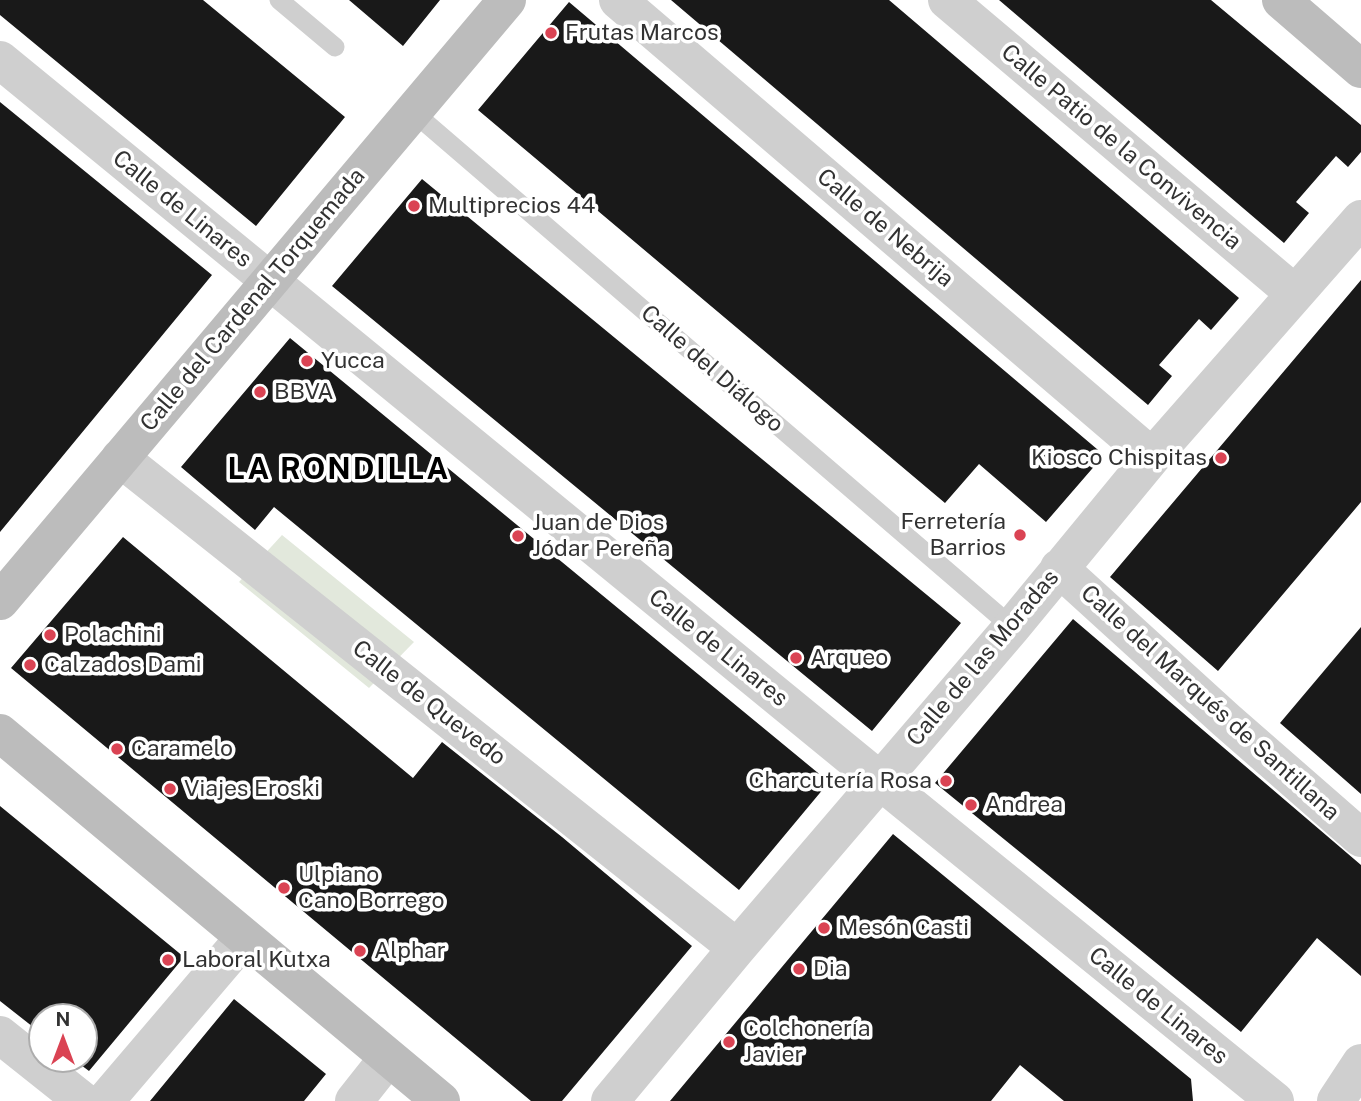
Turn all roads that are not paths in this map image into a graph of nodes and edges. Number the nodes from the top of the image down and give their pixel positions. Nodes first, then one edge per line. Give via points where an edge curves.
1 (279, 0) edge
2 (507, 0) edge
3 (618, 0) edge
4 (947, 0) edge
5 (1282, 0) edge
6 (335, 47) dead end
7 (0, 60) edge
8 (1361, 69) edge
9 (412, 111) junction
10 (1361, 219) edge
11 (269, 280) junction
12 (1294, 293) junction
13 (1152, 457) junction
14 (120, 458) junction
15 (1059, 568) junction
16 (0, 601) edge
17 (1012, 627) junction
18 (0, 733) edge
19 (880, 780) junction
20 (1361, 838) edge
21 (244, 938) junction
22 (737, 948) junction
23 (0, 1035) edge
24 (388, 1058) junction
25 (1361, 1063) edge
26 (83, 1101) edge
27 (105, 1101) edge
28 (354, 1101) edge
29 (441, 1101) edge
30 (610, 1101) edge
31 (1275, 1101) edge
32 (1336, 1101) edge

1 - 6 lane
2 - 9 street, Calle del Cardenal Torquemada
3 - 13 street, Calle de Nebrija
4 - 12 street, Calle Patio de la Convivencia
5 - 8 street
7 - 11 street, Calle de Linares
9 - 11 street, Calle del Cardenal Torquemada
9 - 17 lane, Calle del Diálogo
10 - 12 street, Calle de las Moradas
11 - 14 street, Calle del Cardenal Torquemada
11 - 19 street, Calle de Linares
12 - 13 street, Calle de las Moradas
13 - 15 street, Calle de las Moradas
14 - 16 street, Calle del Cardenal Torquemada
14 - 22 street, Calle de Quevedo
15 - 17 street, Calle de las Moradas
15 - 20 street, Calle del Marqués de Santillana
17 - 19 street, Calle de las Moradas
18 - 21 street
19 - 22 street, Calle de las Moradas
19 - 31 street, Calle de Linares
21 - 24 street
21 - 27 street
22 - 30 street, Calle de las Moradas
23 - 26 street
24 - 28 street
24 - 29 street
25 - 32 street

